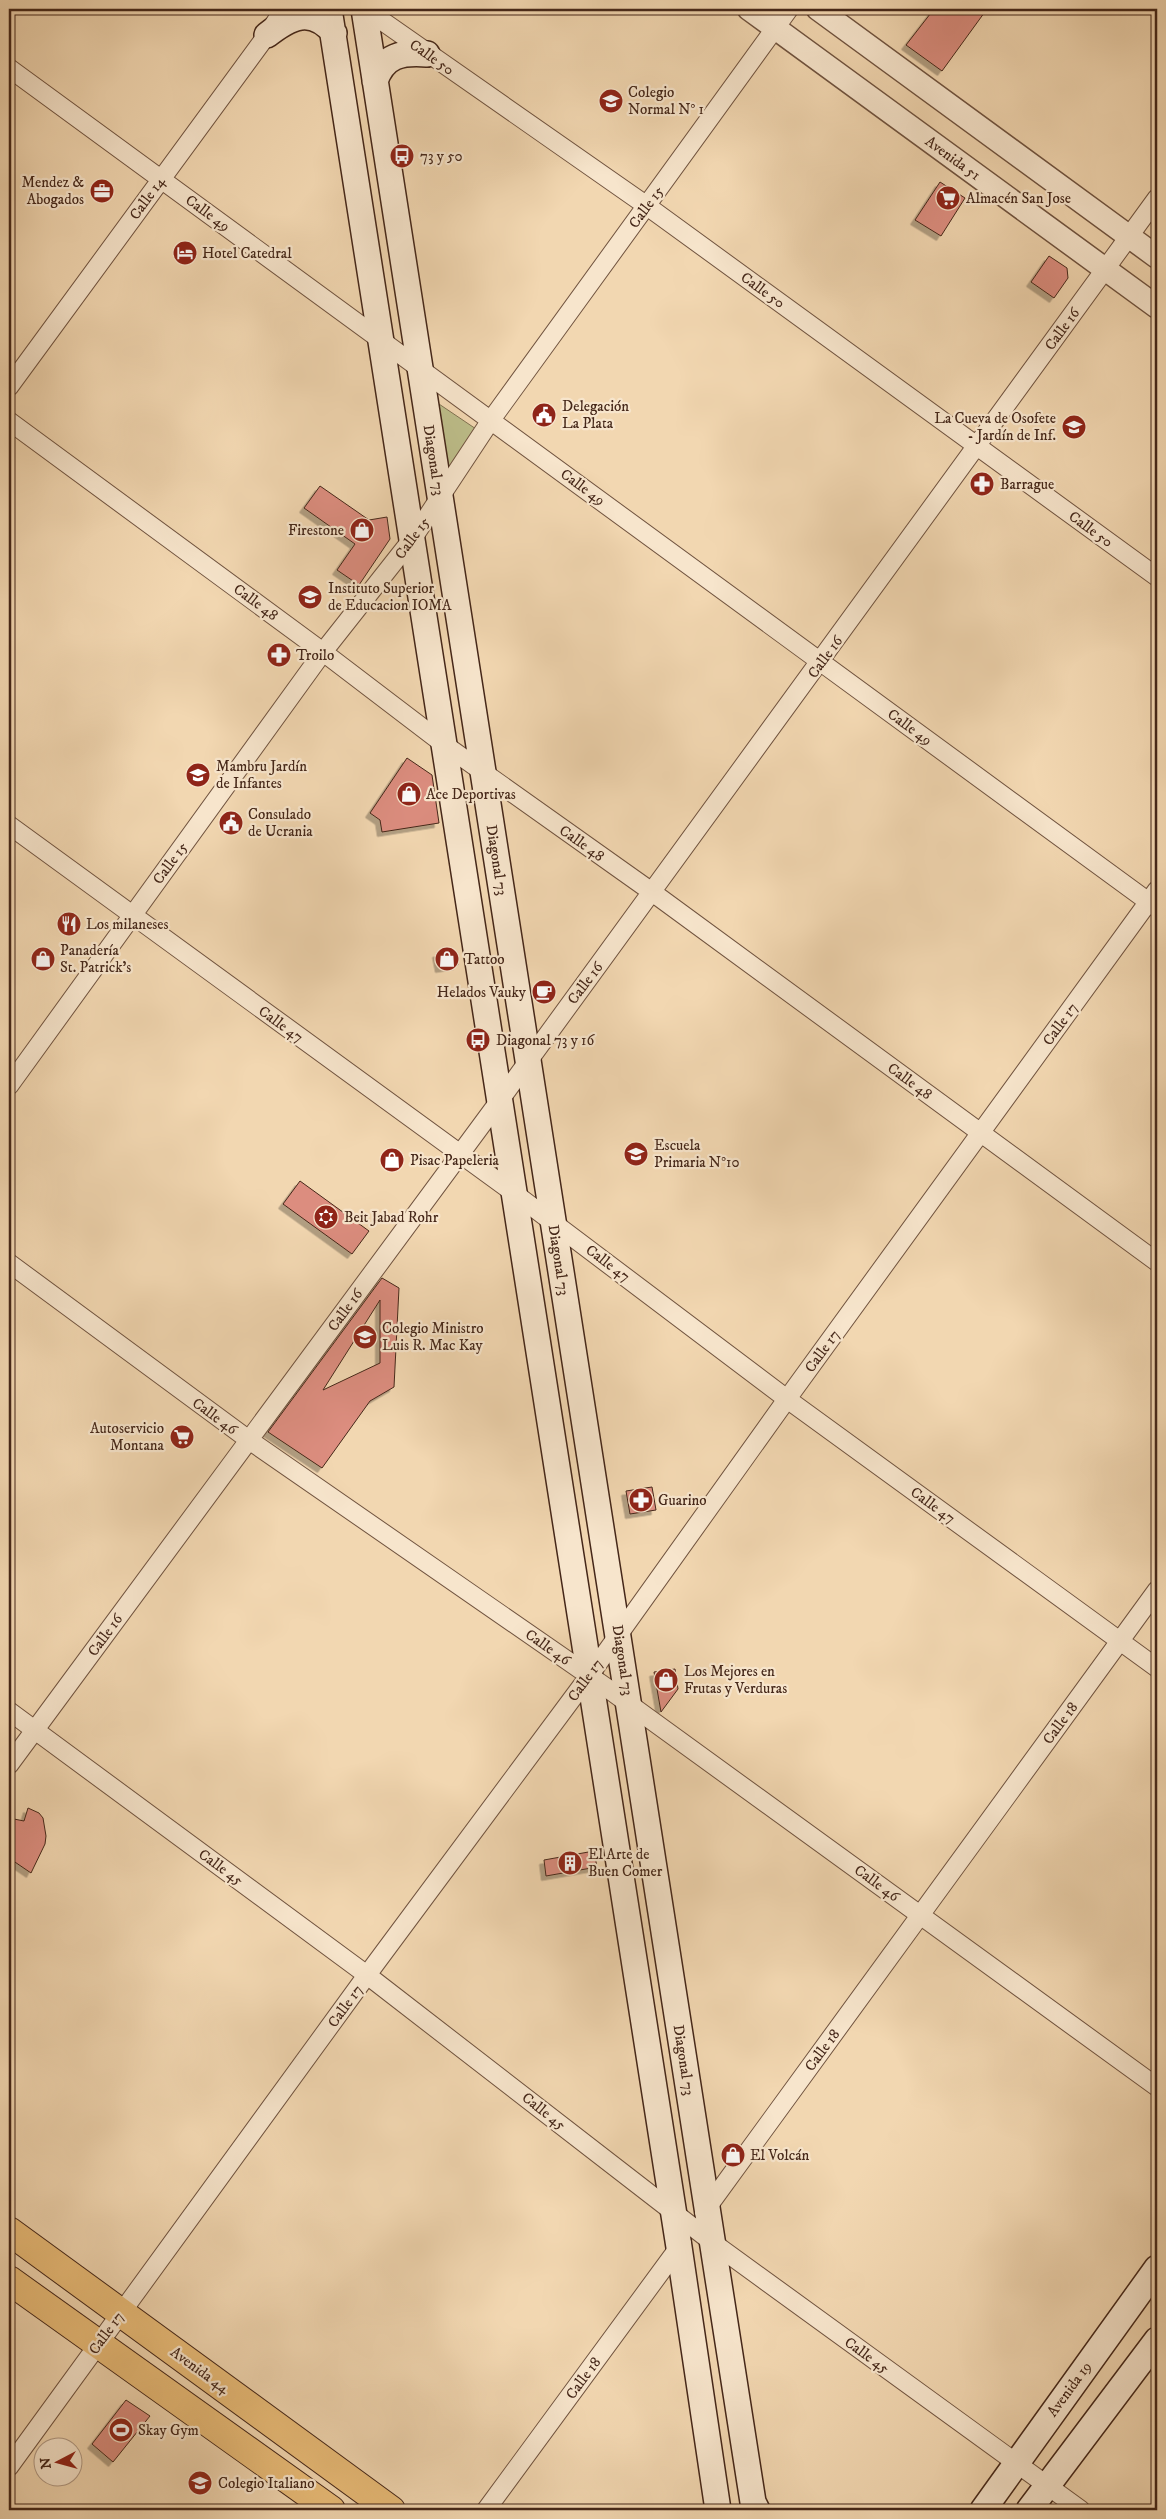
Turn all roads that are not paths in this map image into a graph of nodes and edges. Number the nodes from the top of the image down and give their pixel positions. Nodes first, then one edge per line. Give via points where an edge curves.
1 (284, 9) edge
2 (329, 9) edge
3 (365, 9) edge
4 (749, 9) edge
5 (789, 9) edge
6 (818, 9) edge
7 (776, 28) junction
8 (334, 33) junction
9 (267, 35) junction
10 (426, 54) junction
11 (9, 68) edge
12 (376, 82) junction
13 (162, 178) junction
14 (1157, 198) edge
15 (646, 206) junction
16 (1130, 236) junction
17 (1157, 257) edge
18 (1106, 269) junction
19 (1157, 307) edge
20 (382, 340) junction
21 (421, 371) junction
22 (9, 387) edge
23 (491, 420) junction
24 (9, 421) edge
25 (977, 446) junction
26 (440, 496) junction
27 (413, 538) junction
28 (1157, 577) edge
29 (324, 652) junction
30 (821, 662) junction
31 (445, 745) junction
32 (483, 772) junction
33 (9, 825) edge
34 (652, 892) junction
35 (1154, 900) edge
36 (132, 915) junction
37 (528, 1059) junction
38 (9, 1086) edge
39 (500, 1100) junction
40 (980, 1132) junction
41 (460, 1154) junction
42 (514, 1193) junction
43 (553, 1222) junction
44 (1157, 1262) edge
45 (9, 1263) edge
46 (787, 1399) junction
47 (249, 1440) junction
48 (1157, 1590) edge
49 (619, 1633) junction
50 (1120, 1641) junction
51 (1157, 1668) edge
52 (589, 1676) junction
53 (630, 1705) junction
54 (9, 1711) edge
55 (35, 1730) junction
56 (9, 1765) edge
57 (921, 1914) junction
58 (367, 1975) junction
59 (1157, 2087) edge
60 (673, 2210) junction
61 (704, 2226) junction
62 (9, 2231) edge
63 (679, 2247) junction
64 (1157, 2268) edge
65 (9, 2280) edge
66 (121, 2313) junction
67 (1157, 2340) edge
68 (97, 2345) junction
69 (1015, 2463) junction
70 (9, 2467) edge
71 (1048, 2486) junction
72 (331, 2510) edge
73 (391, 2510) edge
74 (486, 2510) edge
75 (718, 2510) edge
76 (757, 2510) edge
77 (983, 2510) edge
78 (1030, 2510) edge
79 (1081, 2510) edge

1 - 9 street, Calle 14
2 - 8 main road
3 - 10 street, Calle 50
3 - 12 main road, Diagonal 73
4 - 7 street, Avenida 51
5 - 7 street, Calle 15
6 - 16 street
7 - 15 street, Calle 15
7 - 18 street, Avenida 51
8 - 9 main road via 322,22 300,17 286,20
8 - 20 main road
9 - 13 street, Calle 14
10 - 12 main road via 393,56 379,71
10 - 15 street, Calle 50
11 - 13 street, Calle 49
12 - 21 main road, Diagonal 73
13 - 20 street, Calle 49
13 - 22 street, Calle 14
14 - 16 street, Calle 16
15 - 23 street, Calle 15
15 - 25 street, Calle 50
16 - 17 street
16 - 18 street, Calle 16
18 - 19 street, Avenida 51
18 - 25 street, Calle 16
20 - 21 street, Calle 49
20 - 27 main road
21 - 23 street, Calle 49
21 - 26 main road, Diagonal 73
23 - 26 street, Calle 15
23 - 30 street, Calle 49
24 - 29 street, Calle 48
25 - 28 street, Calle 50
25 - 30 street, Calle 16
26 - 27 street, Calle 15
26 - 32 main road, Diagonal 73
27 - 29 street, Calle 15
27 - 31 main road
29 - 31 street, Calle 48
29 - 36 street, Calle 15
30 - 34 street, Calle 16
30 - 35 street, Calle 49
31 - 32 street, Calle 48
31 - 39 main road
32 - 34 street, Calle 48
32 - 37 main road, Diagonal 73
33 - 36 street, Calle 47
34 - 37 street, Calle 16
34 - 40 street, Calle 48
35 - 40 street, Calle 17
36 - 38 street, Calle 15
36 - 41 street, Calle 47
37 - 39 street, Calle 16
37 - 43 main road, Diagonal 73
39 - 41 street, Calle 16
39 - 42 main road
40 - 44 street, Calle 48
40 - 46 street, Calle 17
41 - 42 street, Calle 47
41 - 47 street, Calle 16
42 - 43 street, Calle 47
42 - 52 main road
43 - 46 street, Calle 47
43 - 49 main road, Diagonal 73
45 - 47 street, Calle 46
46 - 49 street, Calle 17
46 - 50 street, Calle 47
47 - 52 street, Calle 46
47 - 55 street, Calle 16
48 - 50 street, Calle 18
49 - 52 street, Calle 17
49 - 53 main road, Diagonal 73
50 - 51 street, Calle 47
50 - 57 street, Calle 18
52 - 53 street, Calle 46
52 - 58 street, Calle 17
52 - 60 main road
53 - 57 street, Calle 46
53 - 61 main road, Diagonal 73
54 - 55 street, Calle 45
55 - 56 street, Calle 16
55 - 58 street, Calle 45
57 - 59 street, Calle 46
57 - 61 street, Calle 18
58 - 60 street, Calle 45
58 - 66 street, Calle 17
60 - 61 street, Calle 45
60 - 63 main road
61 - 63 street, Calle 18
61 - 69 street, Calle 45
61 - 76 main road, Diagonal 73
62 - 66 main road, Avenida 44
63 - 74 street, Calle 18
63 - 75 main road
64 - 69 main road, Avenida 19
65 - 68 main road
66 - 68 street, Calle 17
66 - 73 main road, Avenida 44
67 - 71 main road
68 - 70 street, Calle 17
68 - 72 main road
69 - 71 street, Calle 45
69 - 77 main road, Avenida 19
71 - 78 main road
71 - 79 street, Calle 45

